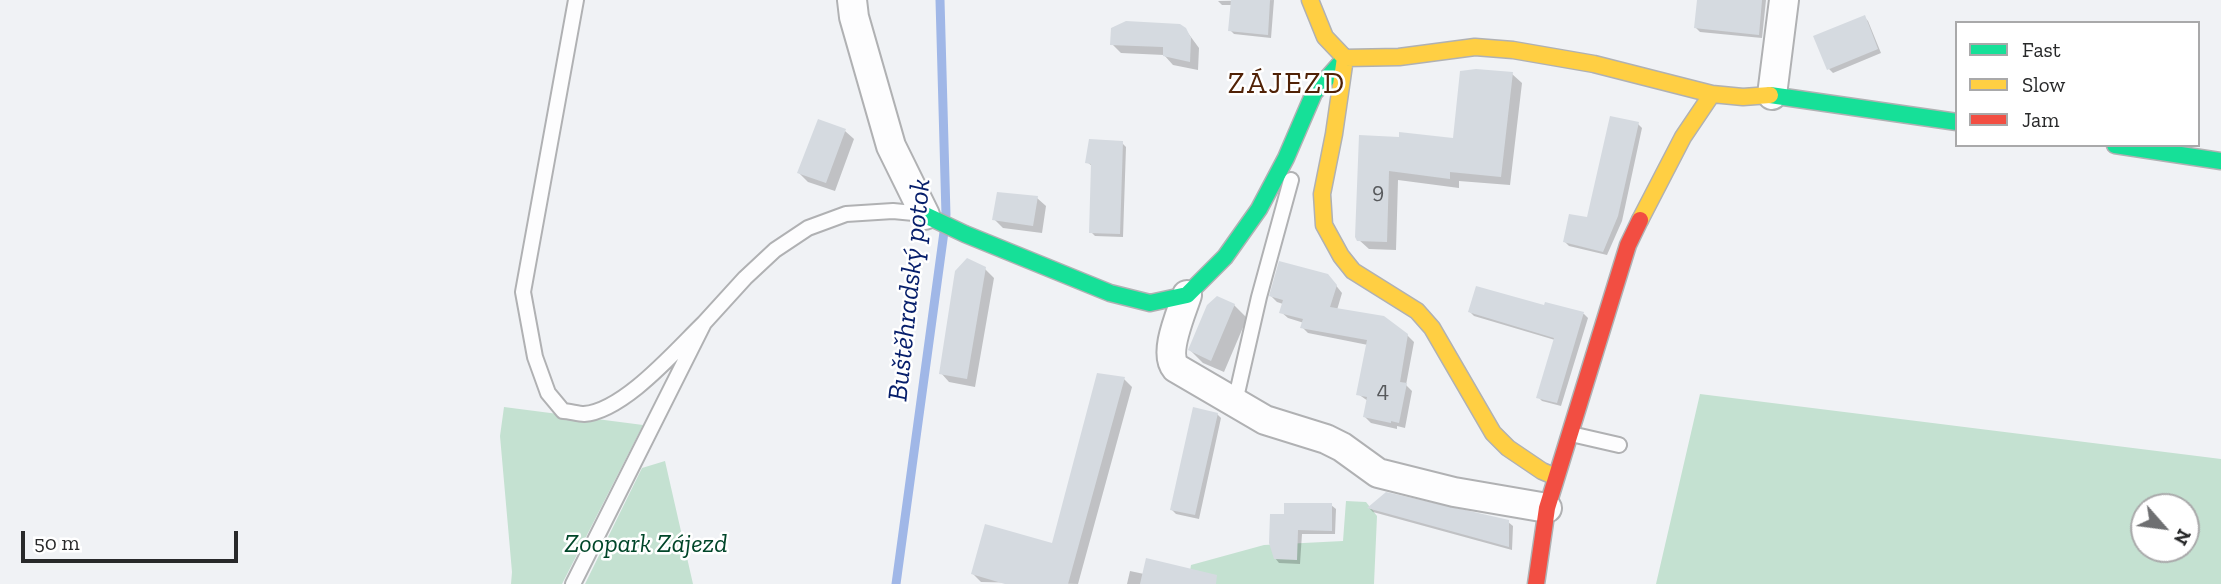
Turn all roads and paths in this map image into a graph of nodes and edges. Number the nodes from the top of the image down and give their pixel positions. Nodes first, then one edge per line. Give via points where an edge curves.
1 (576, 0) edge
2 (852, 0) edge
3 (1310, 0) edge
4 (1784, 0) edge
5 (1345, 58) junction
6 (1712, 94) junction
7 (1772, 96) junction
8 (1955, 122) edge
9 (2128, 147) edge
10 (1286, 158) junction
11 (2221, 161) edge
12 (929, 217) junction
13 (1187, 295) junction
14 (704, 323) junction
15 (1235, 402) junction
16 (1570, 433) junction
17 (1619, 445) dead end
18 (1556, 477) junction
19 (1547, 508) junction
20 (573, 584) edge
21 (1536, 584) edge

1 - 14 lane via 523,292 535,357 548,393 563,411 584,414 612,406
2 - 12 street via 891,146
3 - 5 street via 1325,37
4 - 7 street
5 - 6 street via 1399,57 1475,47 1513,50 1594,64
5 - 10 street via 1314,93
5 - 18 street via 1322,194 1324,225 1353,271 1417,311 1432,328 1493,433 1508,448
6 - 7 street
6 - 16 street via 1683,136 1628,245
7 - 8 street
9 - 11 street
10 - 13 street via 1259,209 1225,257
10 - 15 lane via 1291,176
12 - 13 street via 1110,293 1150,303
12 - 14 lane via 893,211 846,214 808,228 775,250
13 - 15 street via 1171,362
14 - 20 lane
15 - 19 street via 1265,420 1334,443 1378,473
16 - 17 lane
16 - 18 street
18 - 19 street
19 - 21 street

